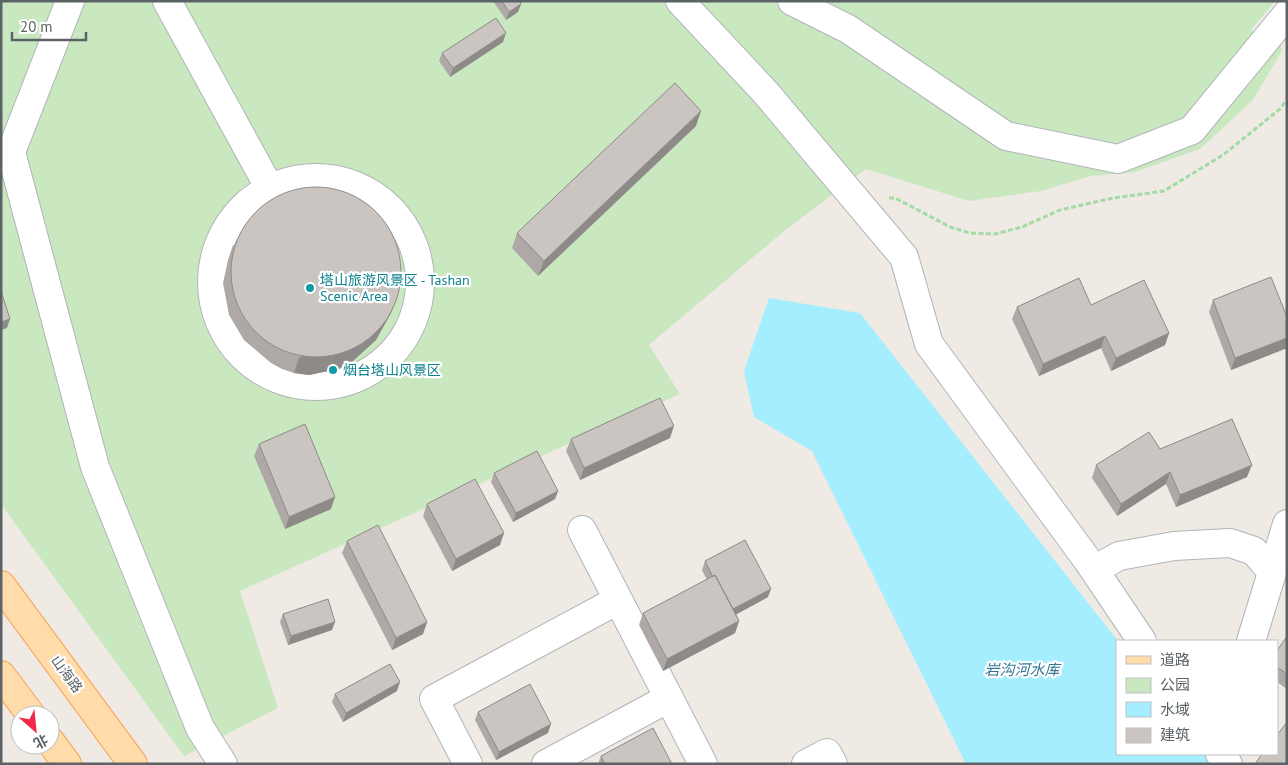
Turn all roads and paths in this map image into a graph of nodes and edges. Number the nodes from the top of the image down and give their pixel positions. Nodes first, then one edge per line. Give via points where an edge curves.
1 (70, 1) edge
2 (167, 1) edge
3 (680, 1) edge
4 (792, 1) edge
5 (1287, 14) edge
6 (1287, 99) edge
7 (270, 190) junction
8 (895, 198) dead end
9 (1287, 524) edge
10 (582, 530) dead end
11 (1094, 570) junction
12 (1272, 572) junction
13 (1, 585) edge
14 (618, 600) junction
15 (1141, 640) edge
16 (1251, 640) edge
17 (1, 675) edge
18 (669, 698) junction
19 (24, 705) edge
20 (133, 764) edge
21 (222, 764) edge
22 (468, 764) edge
23 (546, 764) edge
24 (703, 764) edge
25 (806, 764) edge
26 (833, 764) edge

1 - 21 street via 11,152 95,467 200,728
2 - 7 street
3 - 11 street via 766,93 904,257 928,344
4 - 5 street via 848,29 1006,136 1118,159 1192,130
6 - 8 path via 1280,109 1223,156 1164,191 1060,210 1022,227 995,234 970,233 950,227
7 - 7 street via 314,178 349,183 376,195 395,214 418,252 422,294 415,314 396,346 369,371 351,381 314,388 282,381 236,346 218,316 210,276 216,249 237,214
9 - 12 street
10 - 14 street
11 - 12 street via 1119,556 1174,546 1230,543 1254,551
11 - 15 street
12 - 16 street
13 - 20 main road, 山海路
14 - 18 street
14 - 22 street via 434,700
17 - 19 main road
18 - 23 street
18 - 24 street
25 - 26 street via 827,753

